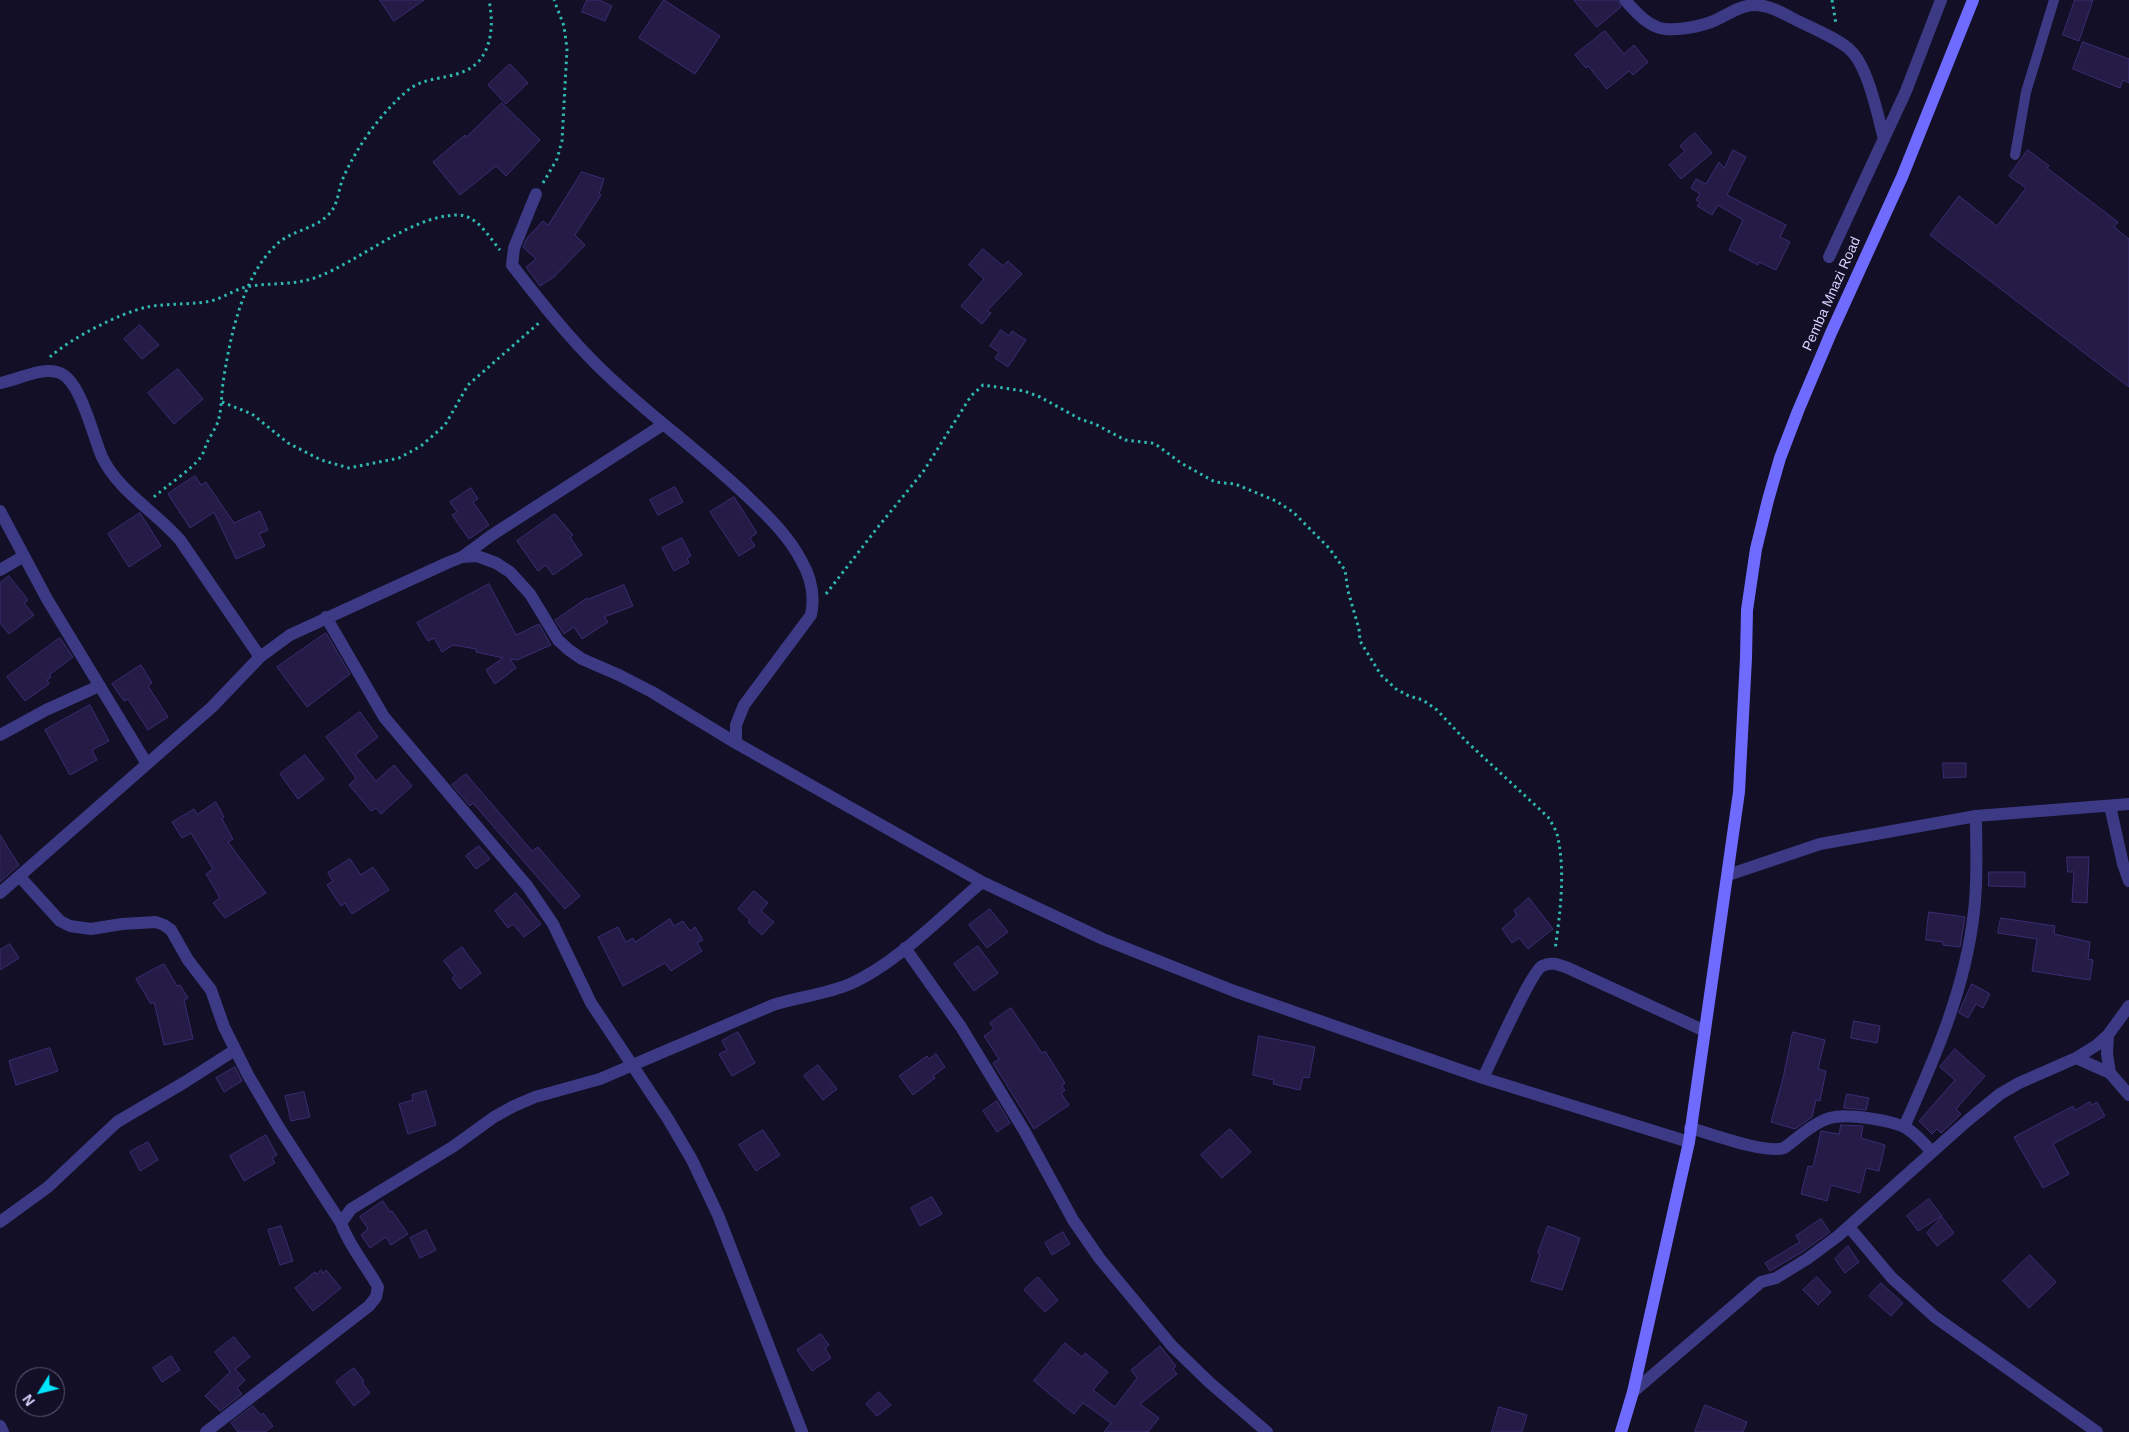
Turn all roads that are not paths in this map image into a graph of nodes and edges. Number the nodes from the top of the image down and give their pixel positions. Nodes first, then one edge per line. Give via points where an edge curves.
1 (1625, 0) edge
2 (1941, 0) edge
3 (1973, 0) edge
4 (2054, 0) edge
5 (1884, 140) junction
6 (2015, 154) dead end
7 (536, 194) road end
8 (1829, 257) dead end
9 (0, 383) edge
10 (664, 424) junction
11 (0, 511) edge
12 (24, 556) junction
13 (462, 557) junction
14 (0, 570) edge
15 (326, 617) junction
16 (260, 657) junction
17 (99, 686) junction
18 (0, 735) edge
19 (736, 743) junction
20 (147, 764) junction
21 (2129, 804) edge
22 (2110, 806) junction
23 (1976, 816) junction
24 (1728, 875) junction
25 (20, 877) junction
26 (2129, 881) edge
27 (982, 882) junction
28 (0, 893) edge
29 (905, 948) junction
30 (2129, 1006) edge
31 (1705, 1030) junction
32 (2108, 1035) junction
33 (235, 1050) junction
34 (2076, 1058) junction
35 (632, 1066) junction
36 (2110, 1073) junction
37 (1483, 1078) junction
38 (2129, 1095) edge
39 (1904, 1127) junction
40 (1690, 1128) junction
41 (1689, 1142) junction
42 (1932, 1152) junction
43 (0, 1222) edge
44 (341, 1222) junction
45 (1849, 1227) junction
46 (1633, 1392) junction
47 (0, 1426) edge
48 (3, 1432) edge
49 (206, 1432) edge
50 (802, 1432) edge
51 (1267, 1432) edge
52 (1621, 1432) edge
53 (2097, 1432) edge

1 - 5 street via 1658,28 1707,24 1738,9 1756,5 1819,32 1850,49 1857,57
2 - 5 street
3 - 24 main road, Pemba Mnazi Road via 1902,177 1830,333 1780,458 1756,550 1747,610 1739,792
4 - 6 lane via 2026,92
5 - 8 street
7 - 10 street via 514,248 512,265 601,370
9 - 16 street via 48,372 64,375 84,407 103,458 115,478 180,540
10 - 13 street
10 - 19 street via 725,474 764,512 802,561 811,585 814,600 811,615 744,705 736,725
11 - 12 street
12 - 14 street
12 - 17 street
13 - 15 street
13 - 19 street via 477,556 496,562 510,572 530,594 558,640 582,659 652,692
15 - 16 street via 290,635
15 - 35 street via 384,717 528,887 553,924 591,1003
16 - 20 street via 212,707
17 - 18 street
17 - 20 street
19 - 27 street
20 - 25 street
21 - 22 street
22 - 23 street
22 - 26 street via 2122,864
23 - 24 street via 1820,844
23 - 39 street via 1974,910 1966,955 1945,1029
24 - 31 main road, Pemba Mnazi Road
25 - 28 street
25 - 33 street via 60,921 70,926 91,929 156,922 171,930 211,990
27 - 29 street
27 - 37 street via 1102,939 1234,991
29 - 35 street via 877,970 851,983 832,991 773,1005
29 - 51 street via 961,1026 1100,1259 1172,1346
30 - 32 street
31 - 37 street via 1554,963 1540,967
31 - 40 main road, Pemba Mnazi Road
32 - 34 street
32 - 36 street
33 - 43 street via 117,1122 48,1188
33 - 44 street via 278,1126
34 - 36 street
34 - 42 street via 2000,1094
35 - 44 street via 577,1086 535,1096 514,1106 351,1210
35 - 50 street via 692,1160 718,1216
36 - 38 street
37 - 41 street
39 - 40 street via 1876,1120 1831,1118 1778,1150
39 - 42 street
40 - 41 main road, Pemba Mnazi Road
41 - 46 main road, Pemba Mnazi Road
42 - 45 street
44 - 49 street via 345,1236 378,1287 376,1298
45 - 46 street via 1808,1259 1776,1278 1761,1282
45 - 53 street via 1892,1278 1935,1317
46 - 52 main road, Pemba Mnazi Road
47 - 48 street

